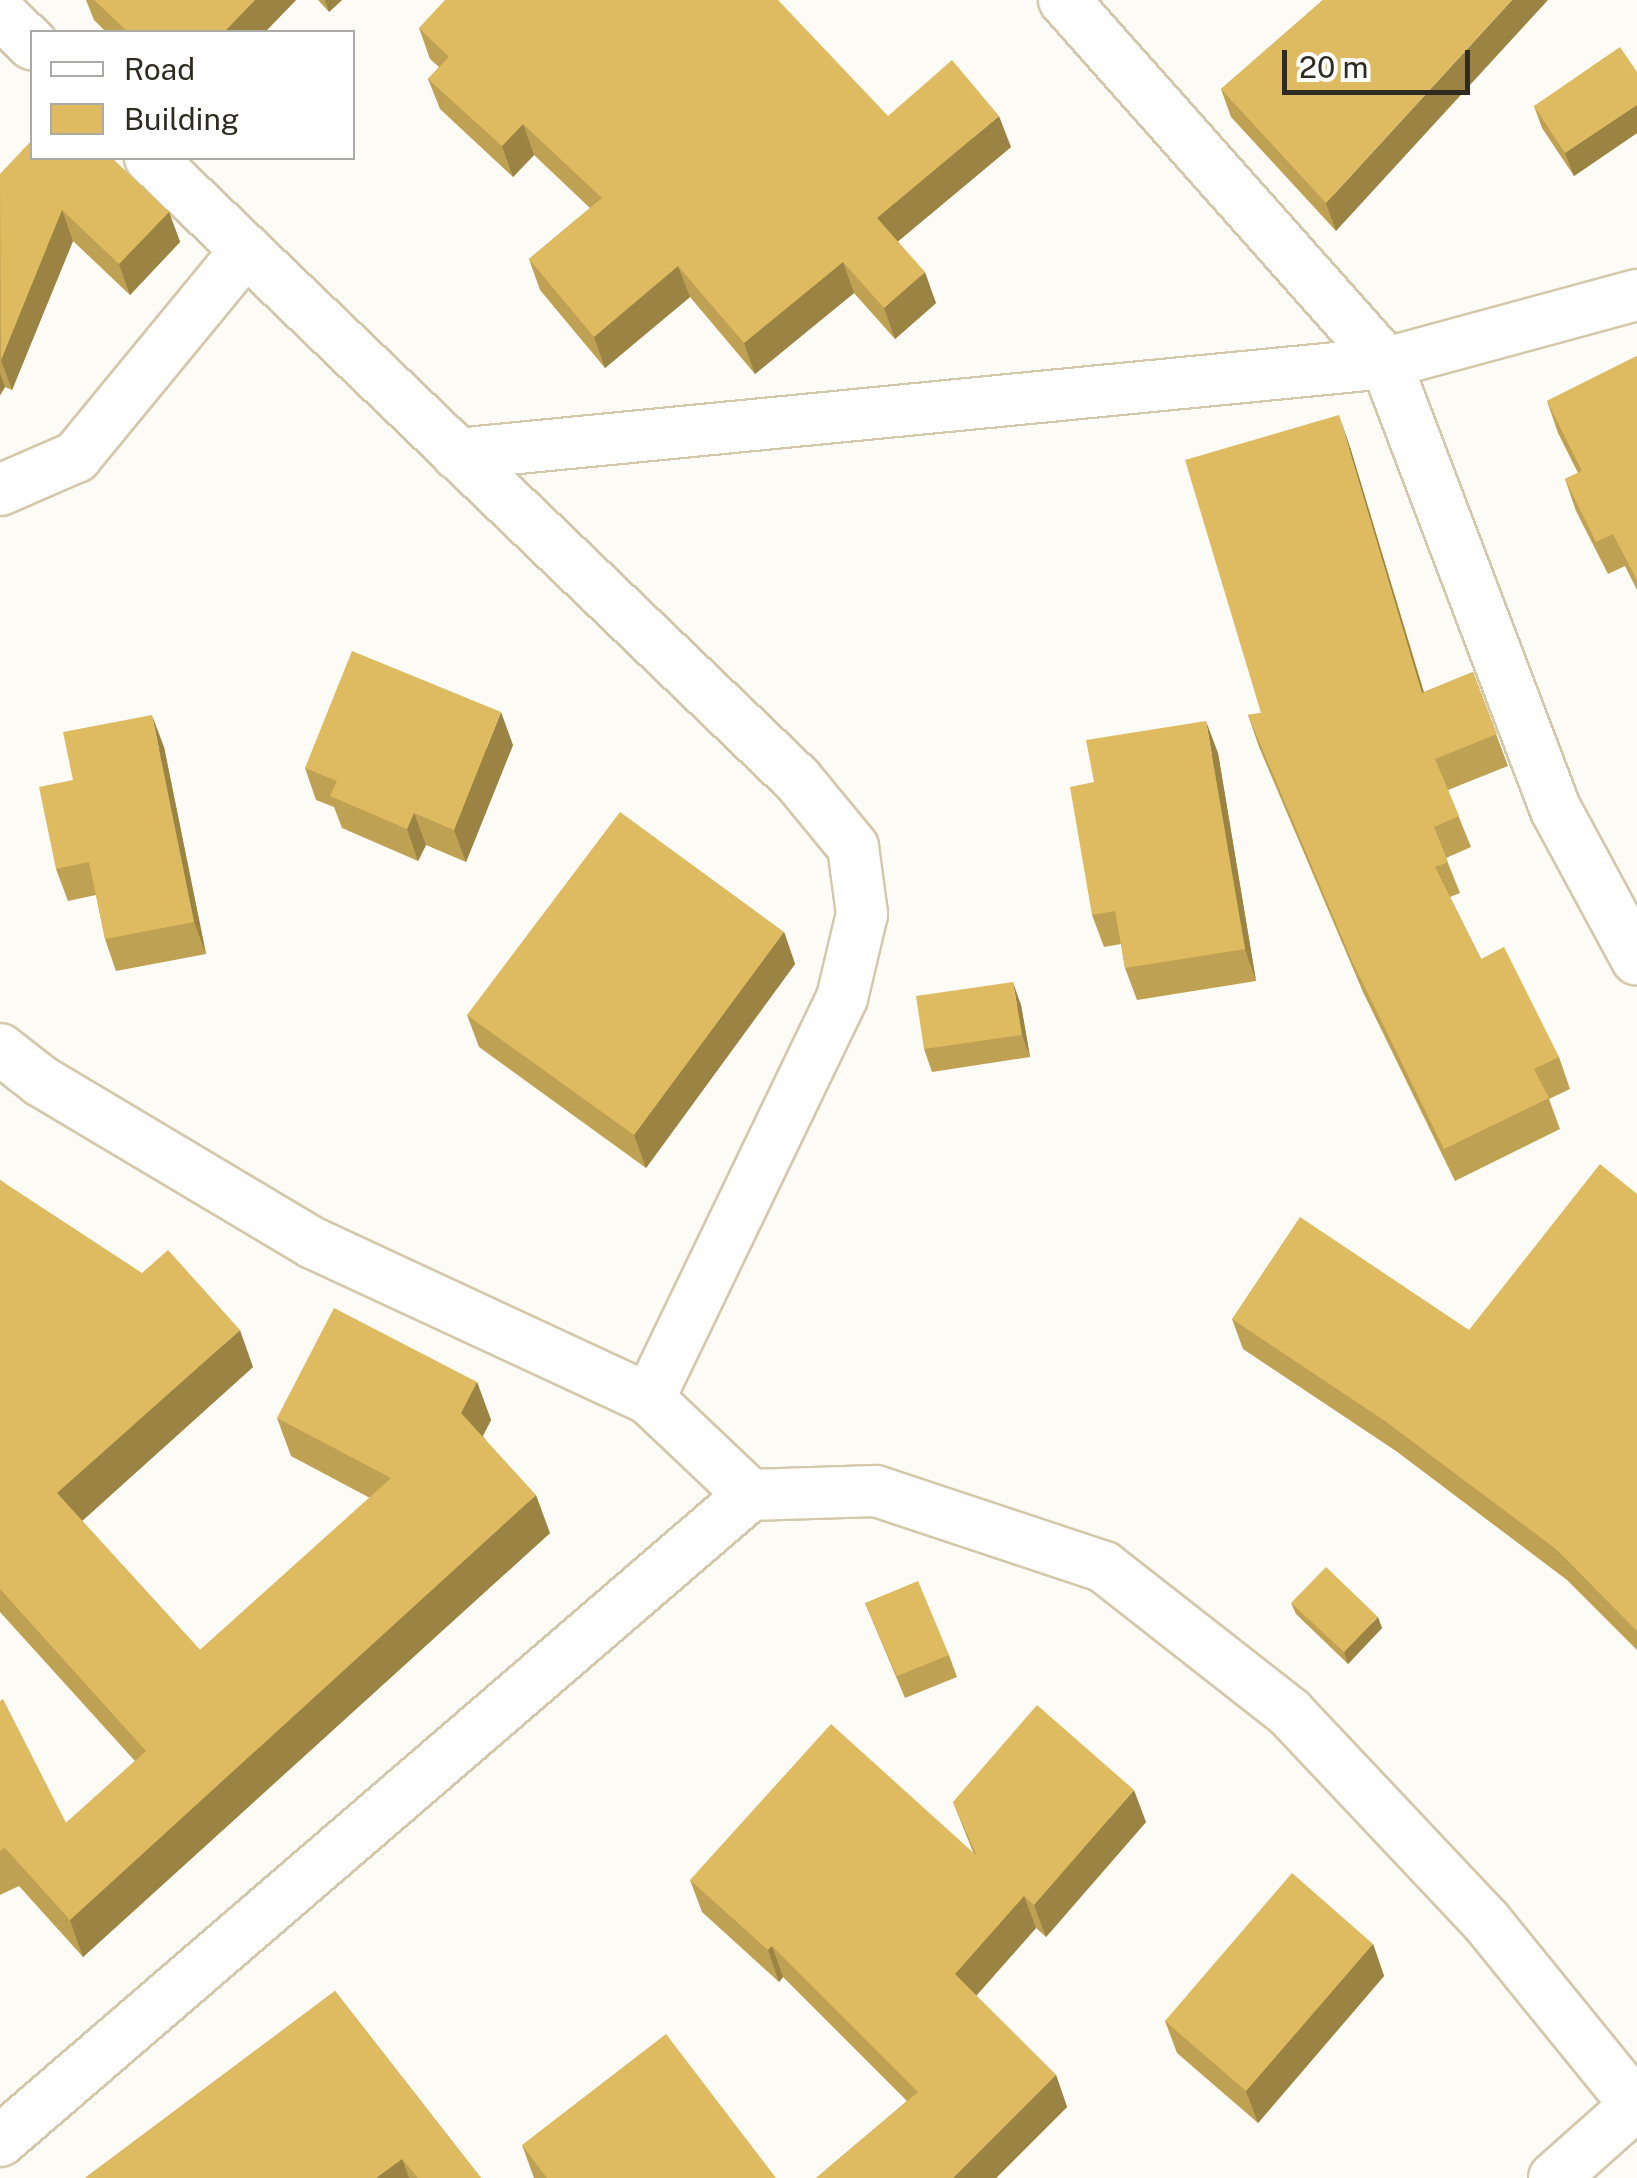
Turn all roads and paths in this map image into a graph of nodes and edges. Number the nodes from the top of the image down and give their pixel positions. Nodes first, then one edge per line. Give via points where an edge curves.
1 (1064, 0) edge
2 (0, 13) edge
3 (30, 42) edge
4 (152, 160) edge
5 (246, 250) junction
6 (1637, 295) edge
7 (1386, 363) junction
8 (457, 454) junction
9 (0, 490) edge
10 (1637, 960) edge
11 (0, 1049) edge
12 (649, 1400) junction
13 (750, 1495) junction
14 (1637, 2105) edge
15 (0, 2141) edge
16 (1554, 2178) edge

1 - 7 street
2 - 3 street
4 - 5 street
5 - 8 street
5 - 9 street via 76,457
6 - 7 street
7 - 8 street
7 - 10 street via 1556,810
8 - 12 street via 798,780 853,846 862,914 842,998
11 - 12 street via 41,1081 313,1244
12 - 13 street
13 - 14 street via 876,1491 1104,1567 1290,1713 1486,1922
13 - 15 street
14 - 16 street

